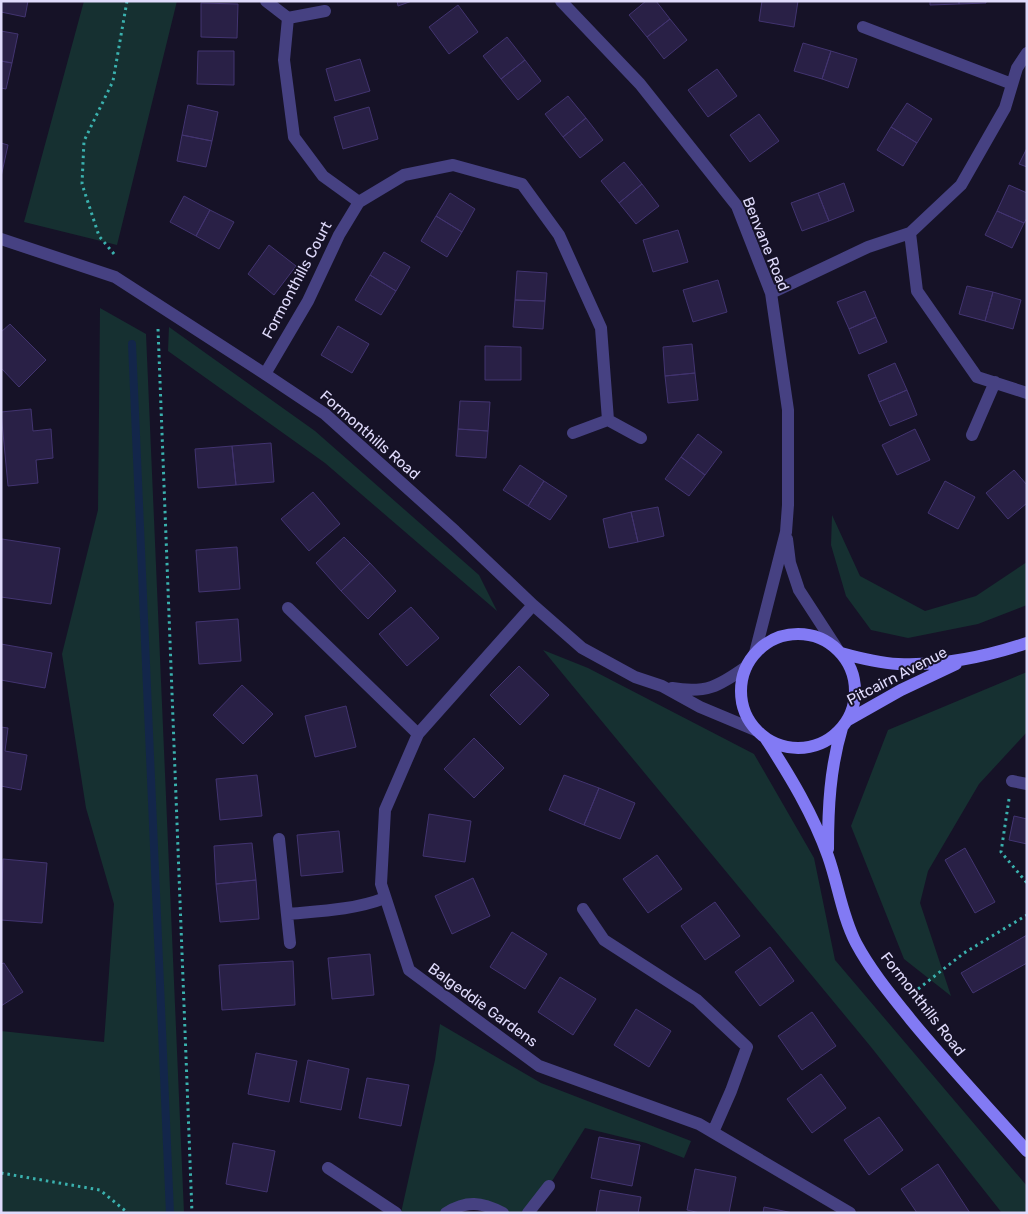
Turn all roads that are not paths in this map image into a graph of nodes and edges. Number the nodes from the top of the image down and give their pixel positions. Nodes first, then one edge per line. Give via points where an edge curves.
1 (266, 1) edge
2 (561, 1) edge
3 (325, 11) dead end
4 (288, 18) junction
5 (863, 26) dead end
6 (1027, 53) edge
7 (1012, 84) junction
8 (359, 202) junction
9 (910, 233) junction
10 (1, 239) edge
11 (771, 293) junction
12 (265, 374) junction
13 (995, 382) junction
14 (1027, 393) edge
15 (608, 420) junction
16 (573, 433) dead end
17 (972, 435) dead end
18 (641, 438) dead end
19 (786, 532) junction
20 (533, 605) junction
21 (288, 608) dead end
22 (1027, 643) edge
23 (838, 650) junction
24 (755, 653) junction
25 (962, 661) junction
26 (746, 667) junction
27 (662, 686) junction
28 (845, 723) junction
29 (755, 730) junction
30 (418, 734) junction
31 (766, 739) junction
32 (1012, 781) road end
33 (1027, 784) edge
34 (279, 839) dead end
35 (828, 857) junction
36 (385, 898) junction
37 (583, 909) dead end
38 (287, 914) junction
39 (290, 943) dead end
40 (713, 1132) junction
41 (1027, 1151) edge
42 (328, 1168) dead end
43 (549, 1186) dead end
44 (396, 1213) edge
45 (446, 1213) edge
46 (503, 1213) edge
47 (528, 1213) edge
48 (850, 1213) edge

1 - 4 street
2 - 11 street, Benvane Road via 640,84 737,206
3 - 4 street
4 - 8 street via 284,60 294,137 323,176
5 - 7 street
6 - 7 street
7 - 9 street via 1005,108 961,185
8 - 12 street, Formonthills Court via 339,235 308,302
8 - 15 street, Formonthills Court via 404,175 453,165 522,184 559,235 601,328
9 - 11 street via 868,247
9 - 13 street via 917,291 977,377
10 - 12 street, Formonthills Road via 116,277
11 - 19 street, Benvane Road via 788,410
12 - 20 street, Formonthills Road via 325,414
13 - 14 street
13 - 17 street
15 - 16 street
15 - 18 street
19 - 23 street, Benvane Road via 790,563 799,590
19 - 24 street, Benvane Road
20 - 27 street, Formonthills Road via 582,648 635,677
20 - 30 street, Balgeddie Gardens
21 - 30 street
22 - 25 street, Pitcairn Avenue
23 - 24 street via 819,637 800,634 780,636
23 - 25 street, Pitcairn Avenue via 897,664
23 - 28 street via 848,662 855,680 855,699
24 - 26 street
25 - 28 street, Pitcairn Avenue via 901,690
26 - 27 street, Formonthills Road via 720,685 704,690 688,691
26 - 29 street via 740,697 745,715
27 - 29 street, Formonthills Road via 700,707
28 - 31 street via 824,743 806,748 787,748
28 - 35 street, Formonthills Road via 832,772
29 - 31 street
30 - 36 street, Balgeddie Gardens via 385,810 381,884
31 - 35 street, Formonthills Road via 788,773
32 - 33 street
34 - 38 street
35 - 41 street, Formonthills Road via 855,941 880,981 934,1048
36 - 38 street via 370,904
36 - 40 street, Balgeddie Gardens via 409,970 539,1066 699,1124
37 - 40 street via 604,940 697,1000 746,1047
38 - 39 street
40 - 48 street, Balgeddie Gardens
42 - 44 street
43 - 47 street
45 - 46 street via 465,1203 477,1203

